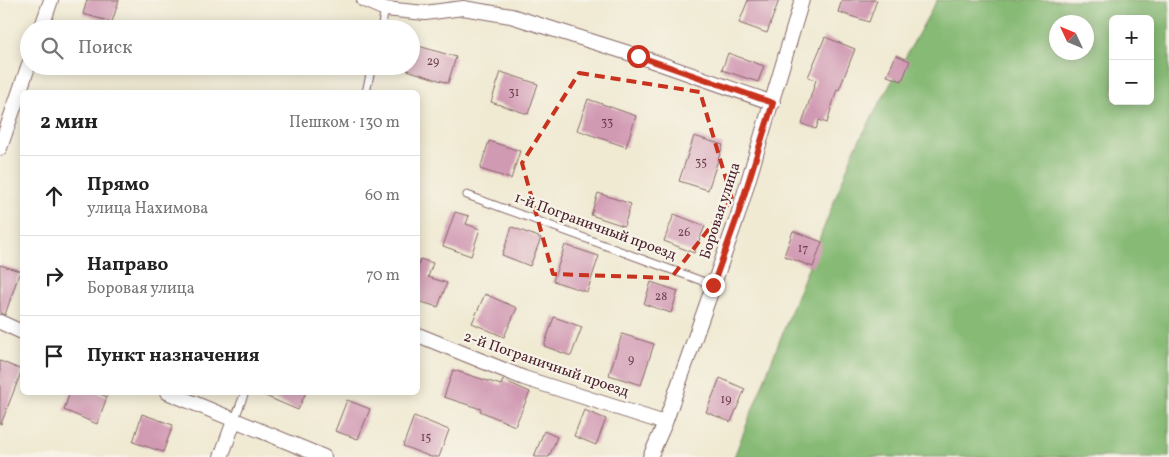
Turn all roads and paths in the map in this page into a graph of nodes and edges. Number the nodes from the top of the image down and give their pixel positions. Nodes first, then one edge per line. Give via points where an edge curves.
1 (50, 0) edge
2 (364, 0) edge
3 (802, 0) edge
4 (385, 9) junction
5 (44, 20) edge
6 (383, 20) edge
7 (25, 75) edge
8 (370, 75) edge
9 (20, 90) edge
10 (20, 90) edge
11 (366, 90) edge
12 (773, 103) junction
13 (0, 148) edge
14 (468, 195) dead end
15 (713, 285) junction
16 (0, 322) edge
17 (20, 331) edge
18 (420, 336) edge
19 (174, 395) edge
20 (244, 395) edge
21 (234, 421) junction
22 (664, 423) junction
23 (221, 457) edge
24 (324, 457) edge
25 (650, 457) edge

1 - 5 street
2 - 4 street
3 - 12 street, Боровая улица
4 - 6 lane
4 - 12 street via 425,13 463,8 511,16
7 - 10 street
8 - 11 lane
9 - 13 street
12 - 15 street, Боровая улица
14 - 15 lane, 1-й Пограничный проезд
15 - 22 street, Боровая улица
16 - 17 street
18 - 22 street, 2-й Пограничный проезд via 524,378
19 - 21 street
20 - 21 lane
21 - 23 street
21 - 24 street
22 - 25 street, Боровая улица

